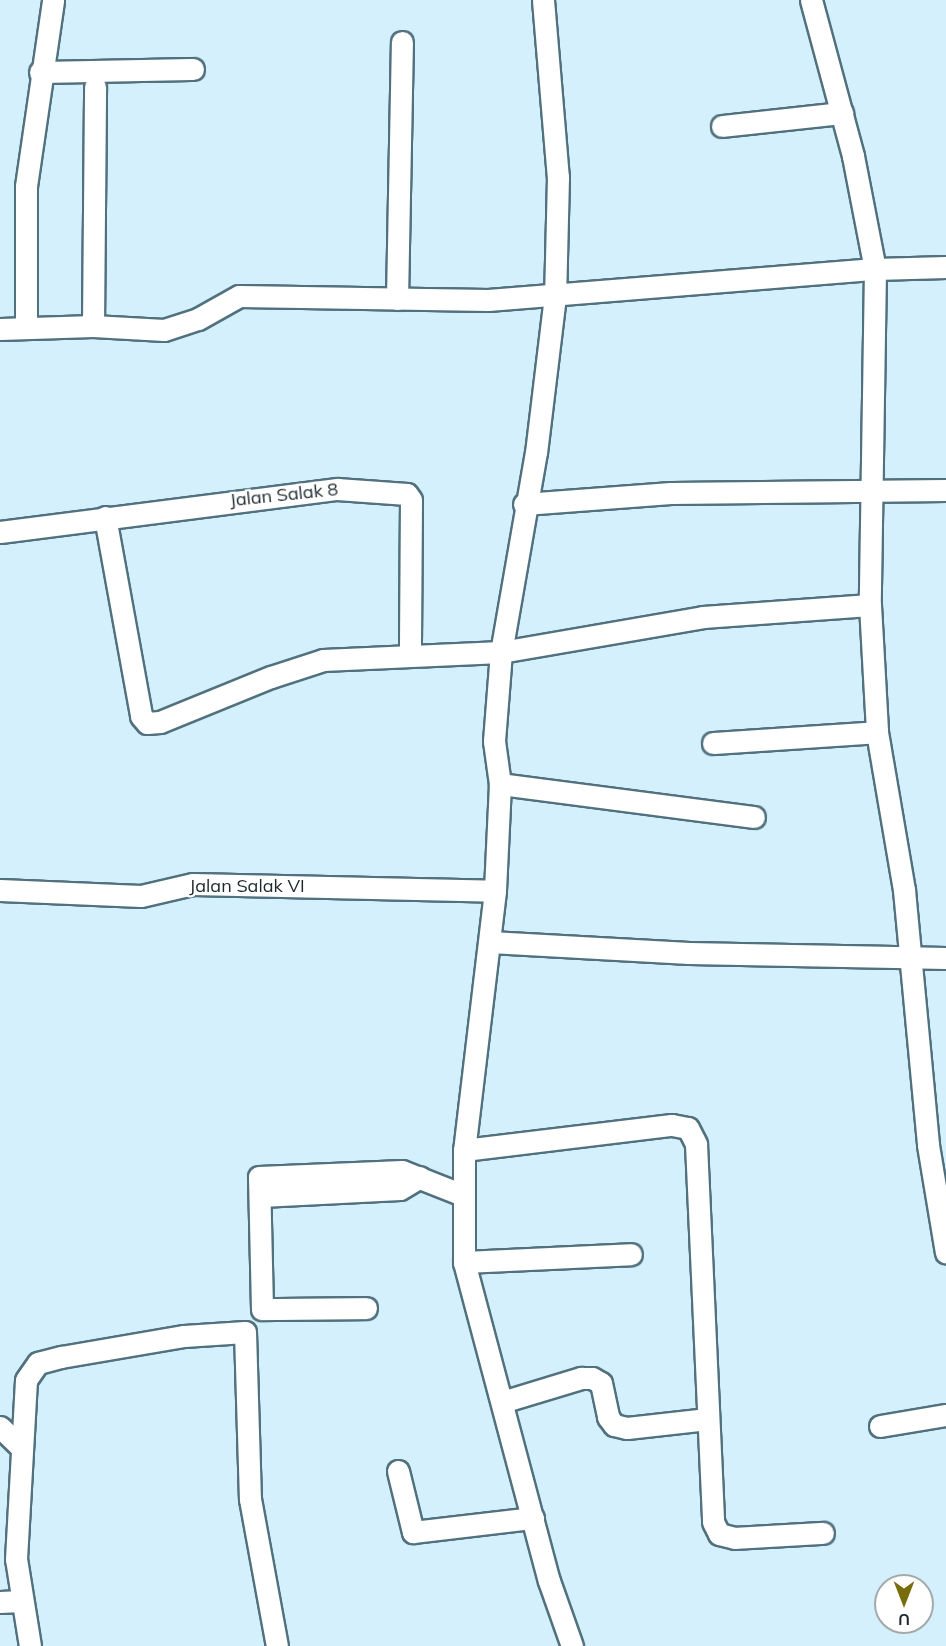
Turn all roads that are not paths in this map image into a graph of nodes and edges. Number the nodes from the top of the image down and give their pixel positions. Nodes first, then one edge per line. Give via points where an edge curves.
1 (53, 0) edge
2 (543, 0) edge
3 (811, 0) edge
4 (402, 42) dead end
5 (193, 69) dead end
6 (40, 72) junction
7 (95, 87) dead end
8 (842, 113) junction
9 (722, 126) dead end
10 (946, 267) edge
11 (875, 269) junction
12 (555, 296) junction
13 (398, 299) junction
14 (93, 326) junction
15 (26, 328) junction
16 (0, 329) edge
17 (872, 490) junction
18 (946, 490) edge
19 (524, 504) junction
20 (105, 517) junction
21 (0, 532) edge
22 (870, 605) junction
23 (501, 652) junction
24 (410, 654) junction
25 (877, 732) junction
26 (712, 743) dead end
27 (500, 784) junction
28 (754, 817) dead end
29 (0, 891) edge
30 (495, 891) junction
31 (490, 942) junction
32 (946, 958) edge
33 (912, 960) junction
34 (464, 1150) junction
35 (940, 1187) edge
36 (464, 1196) junction
37 (946, 1253) edge
38 (631, 1254) dead end
39 (464, 1262) junction
40 (366, 1308) dead end
41 (502, 1402) junction
42 (946, 1415) edge
43 (707, 1419) junction
44 (880, 1425) dead end
45 (0, 1427) edge
46 (21, 1446) junction
47 (398, 1471) dead end
48 (533, 1518) junction
49 (823, 1533) dead end
50 (10, 1602) edge
51 (30, 1646) edge
52 (277, 1646) edge
53 (572, 1646) edge

1 - 6 street
2 - 12 street via 558,177
3 - 8 street
4 - 13 street
5 - 6 street
6 - 15 street via 26,186
7 - 14 street
8 - 9 street
8 - 11 street
10 - 11 street
11 - 12 street
11 - 17 street
12 - 13 street
12 - 19 street via 536,452
13 - 14 street via 239,296 198,319 164,330
14 - 15 street
15 - 16 street
17 - 18 street
17 - 19 street via 671,493
17 - 22 street
19 - 23 street
20 - 21 street, Jalan Salak 8
20 - 24 street, Jalan Salak 8 via 337,489 407,494 411,500
20 - 24 street via 141,716 147,723 160,722 272,676 323,660
22 - 23 street via 703,617
22 - 25 street
23 - 24 street
23 - 27 street via 494,741
25 - 26 street
25 - 33 street
27 - 28 street
27 - 30 street
29 - 30 street, Jalan Salak VI via 141,896 193,884
30 - 31 street
31 - 33 street
31 - 34 street
32 - 33 street
33 - 35 street
34 - 36 street
34 - 43 street via 672,1125 688,1128 696,1144
35 - 37 street
36 - 39 street
36 - 40 street via 420,1177 400,1189 261,1196 262,1309
38 - 39 street
39 - 41 street
41 - 43 street via 580,1378 592,1378 601,1383 608,1417 614,1425 627,1428
41 - 48 street
42 - 44 street
43 - 49 street via 713,1522 719,1534 735,1538
45 - 46 street
46 - 50 street
46 - 52 street via 26,1380 38,1363 184,1336 245,1332 250,1499
47 - 48 street via 413,1532
48 - 53 street via 549,1581
50 - 51 street

